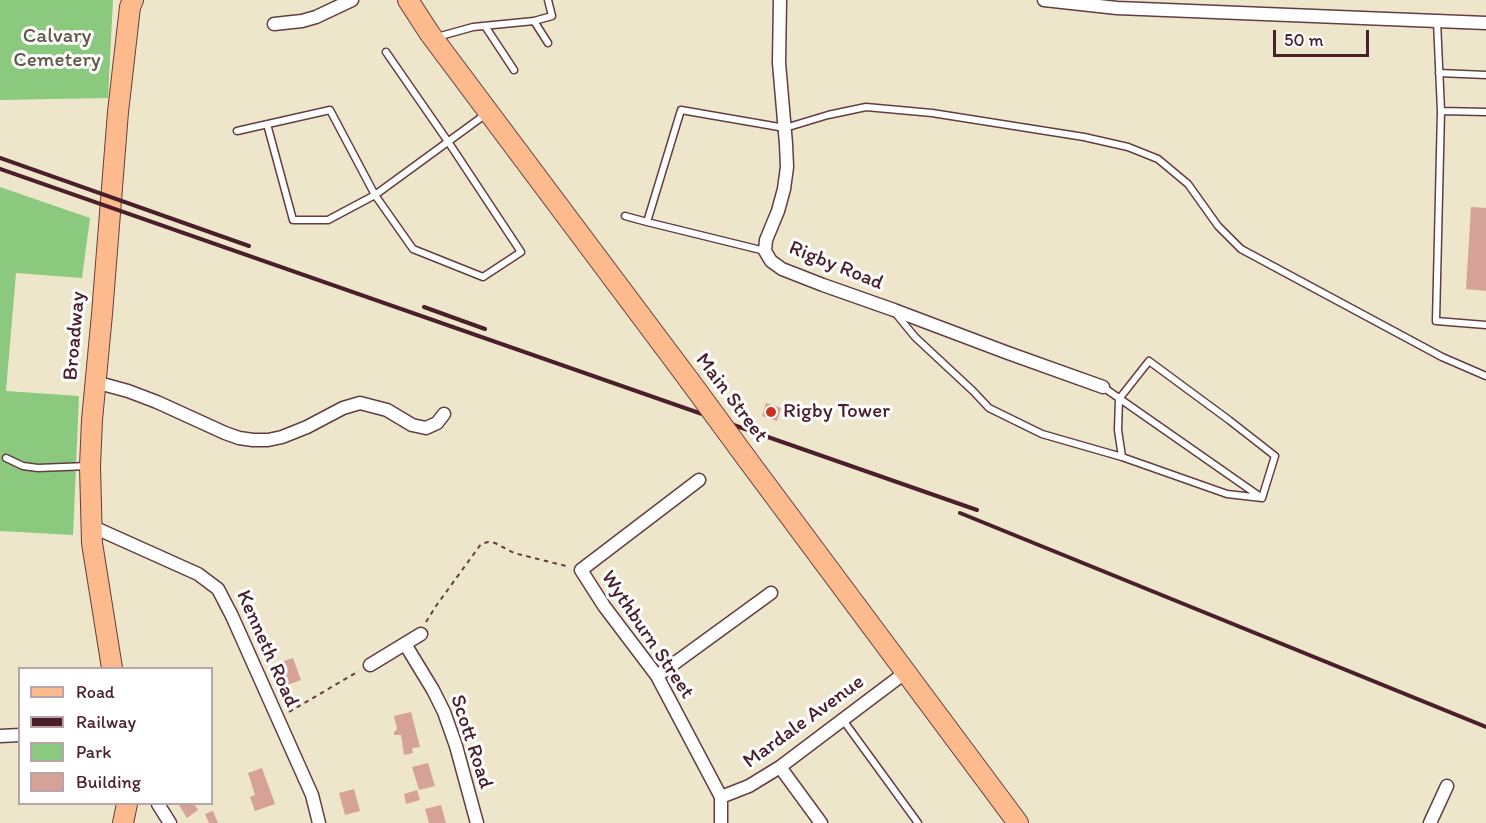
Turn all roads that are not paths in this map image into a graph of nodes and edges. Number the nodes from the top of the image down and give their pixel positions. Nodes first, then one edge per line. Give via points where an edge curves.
1 (352, 0) edge
2 (408, 0) edge
3 (548, 0) edge
4 (780, 0) edge
5 (1044, 0) edge
6 (130, 2) edge
7 (534, 21) junction
8 (1437, 21) junction
9 (1486, 23) edge
10 (274, 24) dead end
11 (485, 26) junction
12 (434, 38) junction
13 (548, 43) dead end
14 (386, 52) dead end
15 (514, 70) dead end
16 (1439, 73) junction
17 (1486, 75) edge
18 (1441, 111) junction
19 (489, 112) junction
20 (1486, 112) edge
21 (267, 124) junction
22 (785, 129) junction
23 (237, 130) dead end
24 (448, 142) junction
25 (375, 195) junction
26 (625, 216) dead end
27 (647, 222) junction
28 (765, 251) junction
29 (894, 310) junction
30 (1486, 325) edge
31 (1486, 376) edge
32 (95, 382) junction
33 (1103, 387) joint
34 (1119, 399) junction
35 (444, 414) dead end
36 (6, 458) dead end
37 (1122, 458) junction
38 (90, 466) junction
39 (699, 480) dead end
40 (1262, 498) junction
41 (91, 526) junction
42 (771, 593) dead end
43 (421, 634) road end
44 (405, 644) junction
45 (370, 665) road end
46 (112, 667) edge
47 (906, 672) junction
48 (657, 676) junction
49 (842, 719) junction
50 (18, 735) edge
51 (0, 736) edge
52 (780, 766) junction
53 (1447, 786) dead end
54 (721, 797) junction
55 (127, 805) edge
56 (159, 805) edge
57 (123, 823) edge
58 (170, 823) edge
59 (319, 823) edge
60 (477, 823) edge
61 (721, 823) edge
62 (821, 823) edge
63 (918, 823) edge
64 (1018, 823) edge
65 (1430, 823) edge

1 - 10 street via 316,17
2 - 12 main road, Main Street
3 - 7 lane via 552,16
4 - 22 street, Rigby Road via 779,63
5 - 8 street via 1117,8
6 - 32 main road, Broadway
7 - 11 lane
7 - 13 lane
8 - 9 street
8 - 16 lane
11 - 12 lane
11 - 15 lane
12 - 19 main road, Main Street
14 - 24 lane
16 - 17 lane
16 - 18 lane
18 - 20 lane
18 - 30 lane via 1436,321
19 - 24 lane
19 - 47 main road, Main Street, bridge
21 - 23 lane
21 - 25 lane via 330,110
21 - 25 lane via 293,220 328,220
22 - 27 lane via 681,110
22 - 28 street, Rigby Road via 784,189
22 - 31 lane via 866,107 932,113 1128,147 1158,159 1188,184 1218,226 1241,249 1442,357
24 - 25 lane
24 - 25 lane via 521,252 483,277 413,249
26 - 27 lane
27 - 28 lane
28 - 29 street, Rigby Road via 782,269
29 - 33 street, Rigby Road
29 - 37 lane via 915,338 988,408 1042,434
32 - 35 street via 158,402 225,433 254,440 282,437 360,403 387,410 412,425 426,428
32 - 38 main road, Broadway
33 - 34 lane
34 - 37 lane
34 - 40 lane
34 - 40 lane via 1149,361 1275,456
36 - 38 lane via 38,468
37 - 40 lane via 1227,494
38 - 41 main road, Broadway
39 - 48 street, Wythburn Street via 581,570
41 - 46 main road, Broadway
41 - 59 street, Kenneth Road via 198,574 218,589 312,795
42 - 48 street
43 - 44 street
44 - 45 street
44 - 60 street, Scott Road via 444,712
47 - 49 street, Mardale Avenue
47 - 64 main road, Main Street
48 - 54 street, Wythburn Street
49 - 52 street, Mardale Avenue
49 - 63 lane
50 - 51 street
52 - 54 street, Mardale Avenue via 749,786
52 - 62 street
53 - 65 street
54 - 61 street, Wythburn Street
55 - 57 main road
56 - 58 street

